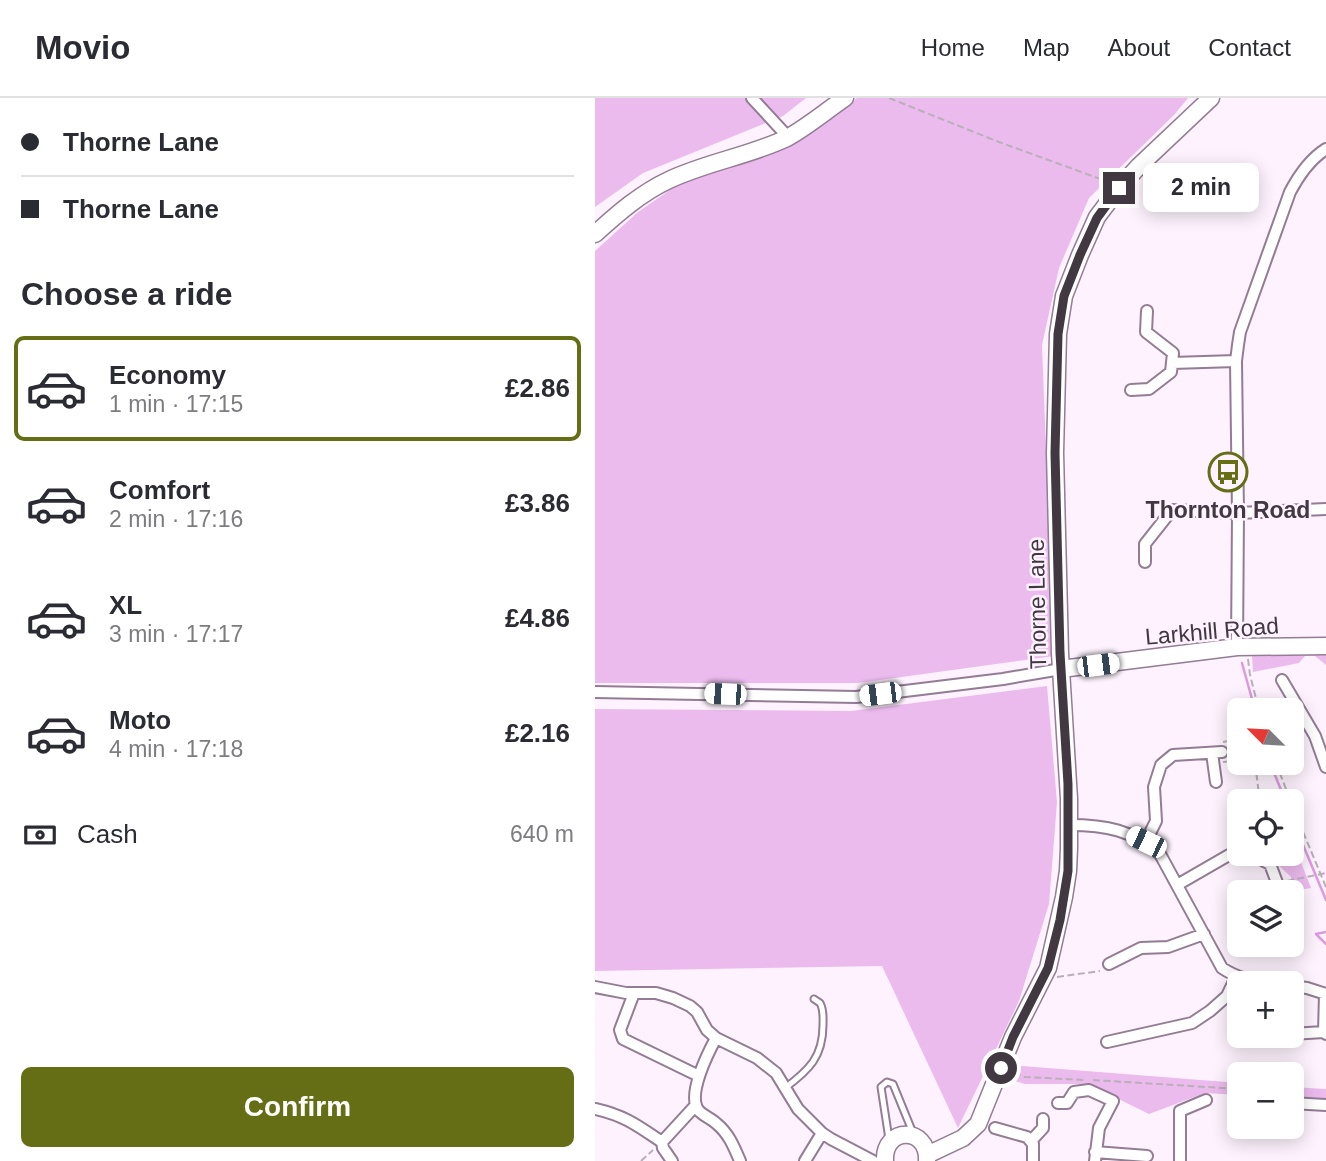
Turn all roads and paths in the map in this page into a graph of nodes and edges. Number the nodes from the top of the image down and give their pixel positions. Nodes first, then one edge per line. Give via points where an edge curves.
1 (752, 98) edge
2 (845, 98) edge
3 (889, 98) edge
4 (1211, 98) edge
5 (788, 137) junction
6 (1326, 149) edge
7 (1119, 188) junction
8 (595, 234) edge
9 (1147, 311) dead end
10 (1236, 361) junction
11 (1172, 363) junction
12 (1131, 390) dead end
13 (1326, 509) edge
14 (1238, 513) junction
15 (1145, 562) dead end
16 (1326, 646) edge
17 (1242, 647) junction
18 (1061, 669) junction
19 (1282, 680) dead end
20 (595, 692) edge
21 (1256, 698) edge
22 (1326, 731) edge
23 (1315, 736) junction
24 (1219, 756) junction
25 (1227, 758) edge
26 (1326, 767) edge
27 (1216, 782) dead end
28 (1069, 825) junction
29 (1304, 835) edge
30 (1146, 842) junction
31 (1227, 856) edge
32 (1326, 873) edge
33 (1319, 874) junction
34 (1296, 880) edge
35 (1177, 885) junction
36 (1326, 887) edge
37 (1204, 934) junction
38 (1109, 964) joint
39 (1227, 971) edge
40 (1042, 979) junction
41 (595, 988) edge
42 (1304, 988) edge
43 (634, 993) junction
44 (1326, 994) edge
45 (1227, 996) edge
46 (814, 999) dead end
47 (1325, 1033) edge
48 (1304, 1034) edge
49 (716, 1038) junction
50 (1107, 1042) dead end
51 (1001, 1068) junction
52 (699, 1076) junction
53 (785, 1088) junction
54 (1227, 1088) edge
55 (1206, 1100) dead end
56 (1058, 1104) dead end
57 (1304, 1104) edge
58 (696, 1105) junction
59 (1326, 1105) edge
60 (596, 1109) edge
61 (1043, 1119) dead end
62 (995, 1128) dead end
63 (822, 1133) junction
64 (662, 1142) junction
65 (1031, 1142) junction
66 (922, 1148) edge
67 (883, 1154) edge
68 (1095, 1156) edge
69 (1147, 1156) dead end
70 (641, 1161) edge
71 (672, 1161) edge
72 (740, 1161) edge
73 (805, 1161) edge
74 (1033, 1161) edge
75 (1180, 1161) edge

1 - 5 street
2 - 5 street
3 - 7 path
4 - 7 street, Thorne Lane
5 - 8 street via 671,179 641,196
6 - 10 street via 1309,163 1290,192 1240,332
7 - 18 street, Thorne Lane via 1097,218 1080,255 1064,296 1058,334 1055,453
9 - 11 street via 1146,332 1173,353
10 - 11 street
10 - 14 street
11 - 12 street via 1171,372 1149,389
13 - 14 street
14 - 15 street via 1172,510 1145,544
14 - 17 street
16 - 17 street, Larkhill Road
17 - 18 street, Larkhill Road
17 - 21 path
18 - 20 street via 856,697
18 - 28 street, Thorne Lane
19 - 23 street
22 - 23 street
23 - 26 street
24 - 25 path
24 - 27 street
24 - 30 street via 1173,755 1161,765 1154,787 1156,821
28 - 30 street via 1124,831
28 - 40 street, Thorne Lane via 1064,897
29 - 33 path
30 - 35 street via 1160,853
31 - 35 street
32 - 33 path
33 - 34 path
33 - 36 path
35 - 37 street
37 - 38 street via 1168,947 1141,948
37 - 39 street
38 - 40 path via 1104,971
40 - 51 street, Thorne Lane
41 - 43 street
42 - 44 street
43 - 49 street via 665,995 690,1006
43 - 52 street via 620,1030 622,1039
44 - 47 street
45 - 50 street via 1192,1023
46 - 53 lane via 823,1014 818,1054
47 - 48 street
49 - 52 street
49 - 53 street via 757,1058 776,1073
51 - 54 path via 1025,1077
51 - 66 street, Thorne Lane via 978,1124 963,1138
52 - 58 street
53 - 63 street via 797,1109
55 - 75 street via 1180,1111
56 - 68 street via 1067,1103 1074,1092 1089,1090 1113,1101 1099,1128
57 - 59 street
58 - 64 street
58 - 72 street via 726,1132
60 - 64 street via 624,1117
61 - 65 street
62 - 65 street
63 - 67 street via 859,1153
63 - 73 street
64 - 70 path
64 - 71 street
65 - 74 street
66 - 67 street, Thorne Lane via 907,1135 900,1136
66 - 67 lane via 893,1084 887,1082 881,1087
68 - 69 street

